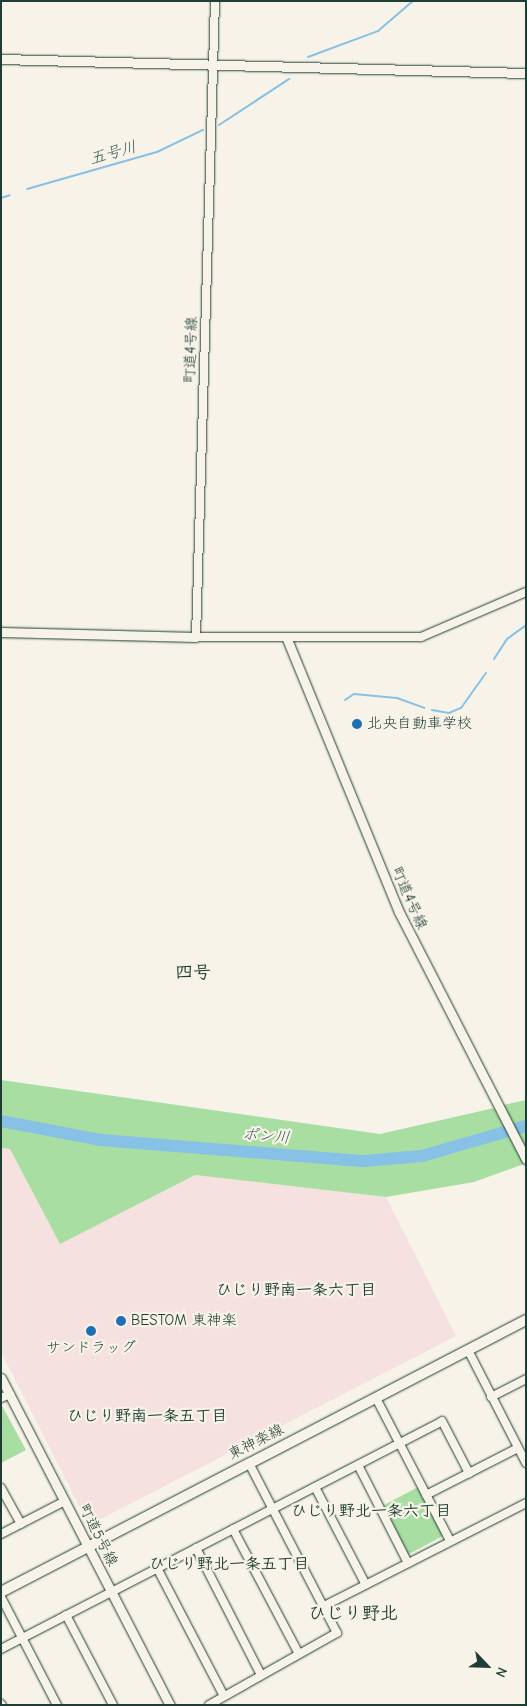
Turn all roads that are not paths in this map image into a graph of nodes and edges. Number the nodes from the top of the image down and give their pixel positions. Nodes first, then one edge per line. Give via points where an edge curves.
1 (215, 1) edge
2 (1, 59) edge
3 (213, 65) junction
4 (526, 73) edge
5 (526, 592) edge
6 (1, 632) edge
7 (196, 637) junction
8 (287, 639) junction
9 (524, 1157) edge
10 (526, 1320) edge
11 (468, 1350) junction
12 (1, 1378) edge
13 (526, 1379) edge
14 (6, 1396) edge
15 (491, 1397) junction
16 (376, 1398) junction
17 (399, 1443) junction
18 (518, 1448) junction
19 (249, 1463) junction
20 (526, 1463) edge
21 (358, 1465) junction
22 (469, 1473) junction
23 (315, 1487) junction
24 (1, 1488) edge
25 (426, 1495) junction
26 (65, 1501) junction
27 (526, 1503) edge
28 (272, 1508) junction
29 (21, 1524) junction
30 (234, 1529) junction
31 (1, 1534) edge
32 (450, 1541) junction
33 (88, 1546) junction
34 (196, 1548) junction
35 (408, 1563) junction
36 (157, 1568) junction
37 (366, 1585) junction
38 (1, 1592) edge
39 (112, 1592) junction
40 (1, 1597) edge
41 (324, 1606) junction
42 (66, 1615) junction
43 (23, 1637) junction
44 (1, 1649) edge
45 (299, 1654) junction
46 (261, 1675) junction
47 (224, 1696) junction
48 (57, 1705) edge
49 (113, 1705) edge
50 (170, 1705) edge
51 (209, 1705) edge

1 - 3 street, 町道4号線
2 - 3 street
3 - 4 street
3 - 7 street, 町道4号線
5 - 8 street via 421,637
6 - 7 street
7 - 8 street
8 - 9 street, 町道4号線 via 399,912
10 - 11 main road, 東神楽線
11 - 15 street
11 - 16 main road, 東神楽線
12 - 14 street, 町道5号線
13 - 15 street
14 - 26 street, 町道5号線
15 - 18 street
16 - 17 street
16 - 19 main road, 東神楽線
17 - 21 street
17 - 22 street via 442,1421
17 - 25 street
18 - 20 street
18 - 22 street
19 - 28 street
19 - 33 main road, 東神楽線
21 - 23 street
21 - 35 street
22 - 25 street
23 - 28 street
23 - 37 street
24 - 29 street
25 - 32 street
26 - 29 street
26 - 33 street, 町道5号線
27 - 32 street
28 - 30 street
28 - 41 street
29 - 31 street
30 - 34 street
30 - 45 street
32 - 35 street
33 - 38 main road, 東神楽線
33 - 39 street, 町道5号線
34 - 36 street
34 - 46 street
35 - 37 street
36 - 39 street
36 - 47 street
37 - 41 street
39 - 42 street
39 - 50 street, 町道5号線
40 - 43 street
41 - 45 street via 337,1633
42 - 43 street
42 - 49 street
43 - 44 street
43 - 48 street
45 - 46 street
46 - 47 street
47 - 51 street

